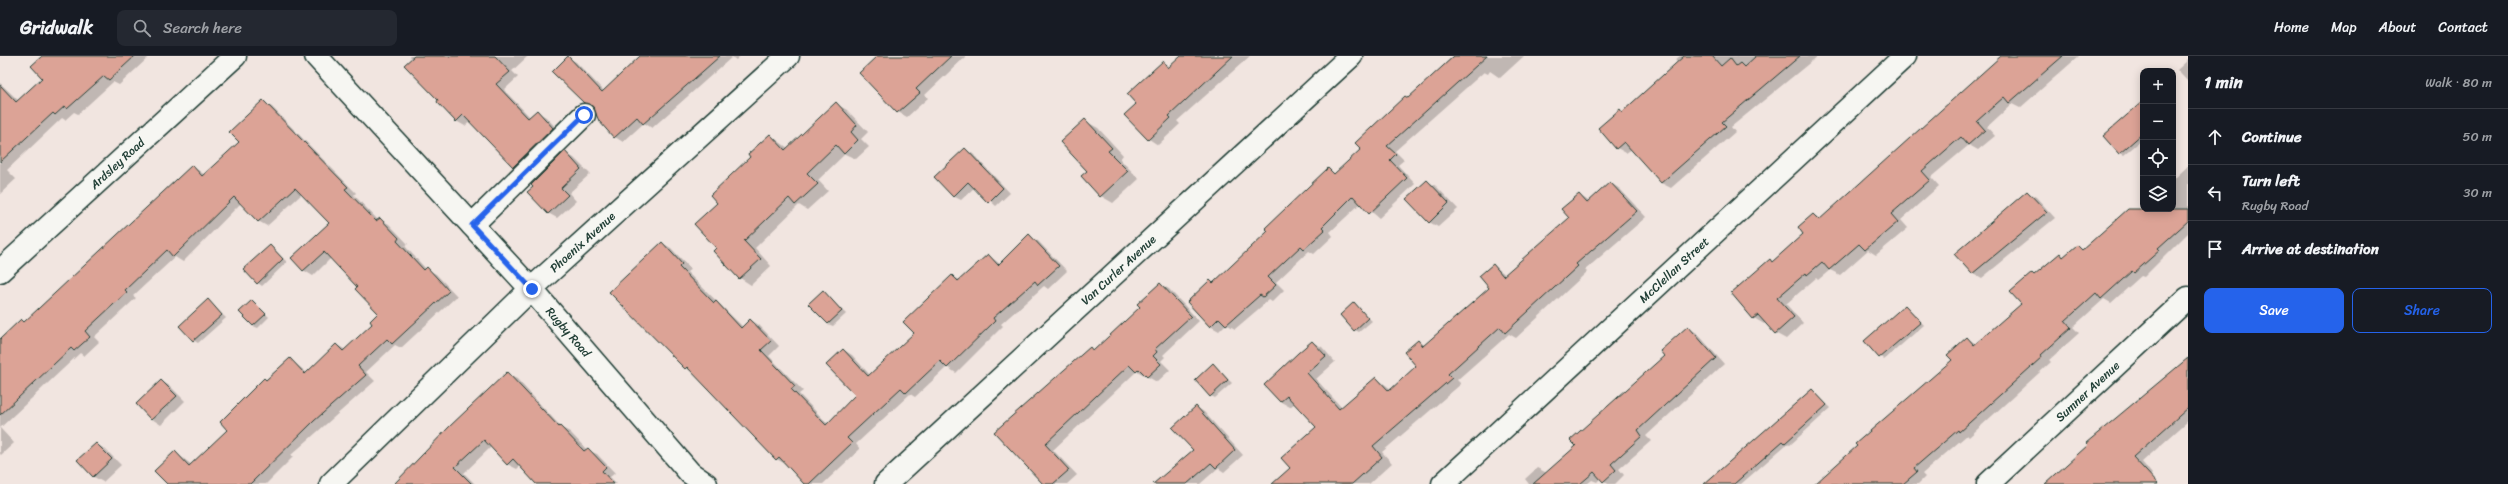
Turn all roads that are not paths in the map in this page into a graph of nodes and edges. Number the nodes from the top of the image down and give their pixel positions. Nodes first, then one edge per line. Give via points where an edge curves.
1 (235, 56) edge
2 (316, 56) edge
3 (788, 56) edge
4 (1351, 56) edge
5 (1905, 56) edge
6 (584, 115) dead end
7 (472, 225) junction
8 (0, 271) edge
9 (532, 289) junction
10 (2188, 298) edge
11 (693, 480) edge
12 (331, 484) edge
13 (886, 484) edge
14 (1442, 484) edge
15 (1988, 484) edge

1 - 8 street, Ardsley Road
2 - 7 street, Rugby Road
3 - 9 street, Phoenix Avenue
4 - 13 street, Van Curler Avenue
5 - 14 street, McClellan Street
6 - 7 street
7 - 9 street, Rugby Road
9 - 11 street, Rugby Road
9 - 12 street, Phoenix Avenue
10 - 15 street, Sumner Avenue

